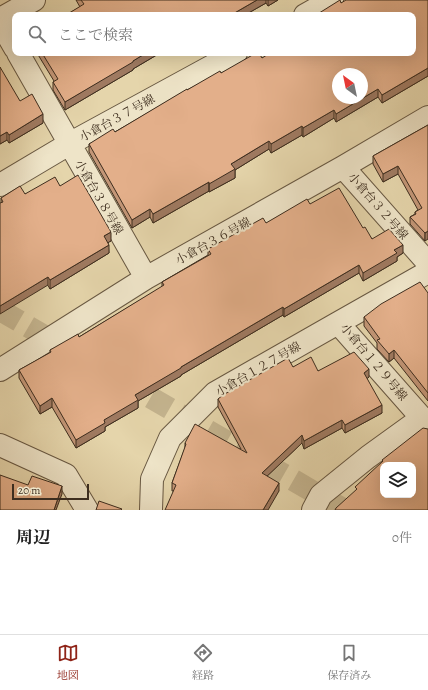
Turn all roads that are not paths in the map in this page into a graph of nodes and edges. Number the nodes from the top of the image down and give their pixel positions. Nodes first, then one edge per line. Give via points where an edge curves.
1 (34, 0) edge
2 (332, 0) edge
3 (15, 12) edge
4 (310, 12) edge
5 (12, 14) edge
6 (0, 21) edge
7 (12, 43) edge
8 (20, 56) edge
9 (230, 56) edge
10 (428, 117) edge
11 (69, 144) junction
12 (343, 167) junction
13 (0, 185) edge
14 (428, 263) edge
15 (428, 272) edge
16 (146, 278) junction
17 (338, 323) junction
18 (0, 370) edge
19 (425, 421) edge
20 (0, 445) edge
21 (86, 510) edge
22 (151, 510) edge
23 (313, 510) edge

1 - 3 street
2 - 4 street
5 - 6 street
6 - 7 street
8 - 11 street, 小倉台３８号線
9 - 11 street, 小倉台３７号線
10 - 12 street, 小倉台３６号線
11 - 13 street, 小倉台３７号線
11 - 16 street, 小倉台３８号線
12 - 14 street, 小倉台３２号線
12 - 16 street, 小倉台３６号線
15 - 17 street, 小倉台１２９号線
16 - 18 street, 小倉台３６号線
17 - 19 street, 小倉台１２９号線
17 - 22 street, 小倉台１２７号線 via 215,393 170,438 152,479
19 - 23 street via 368,458 321,496
20 - 21 street via 66,475

